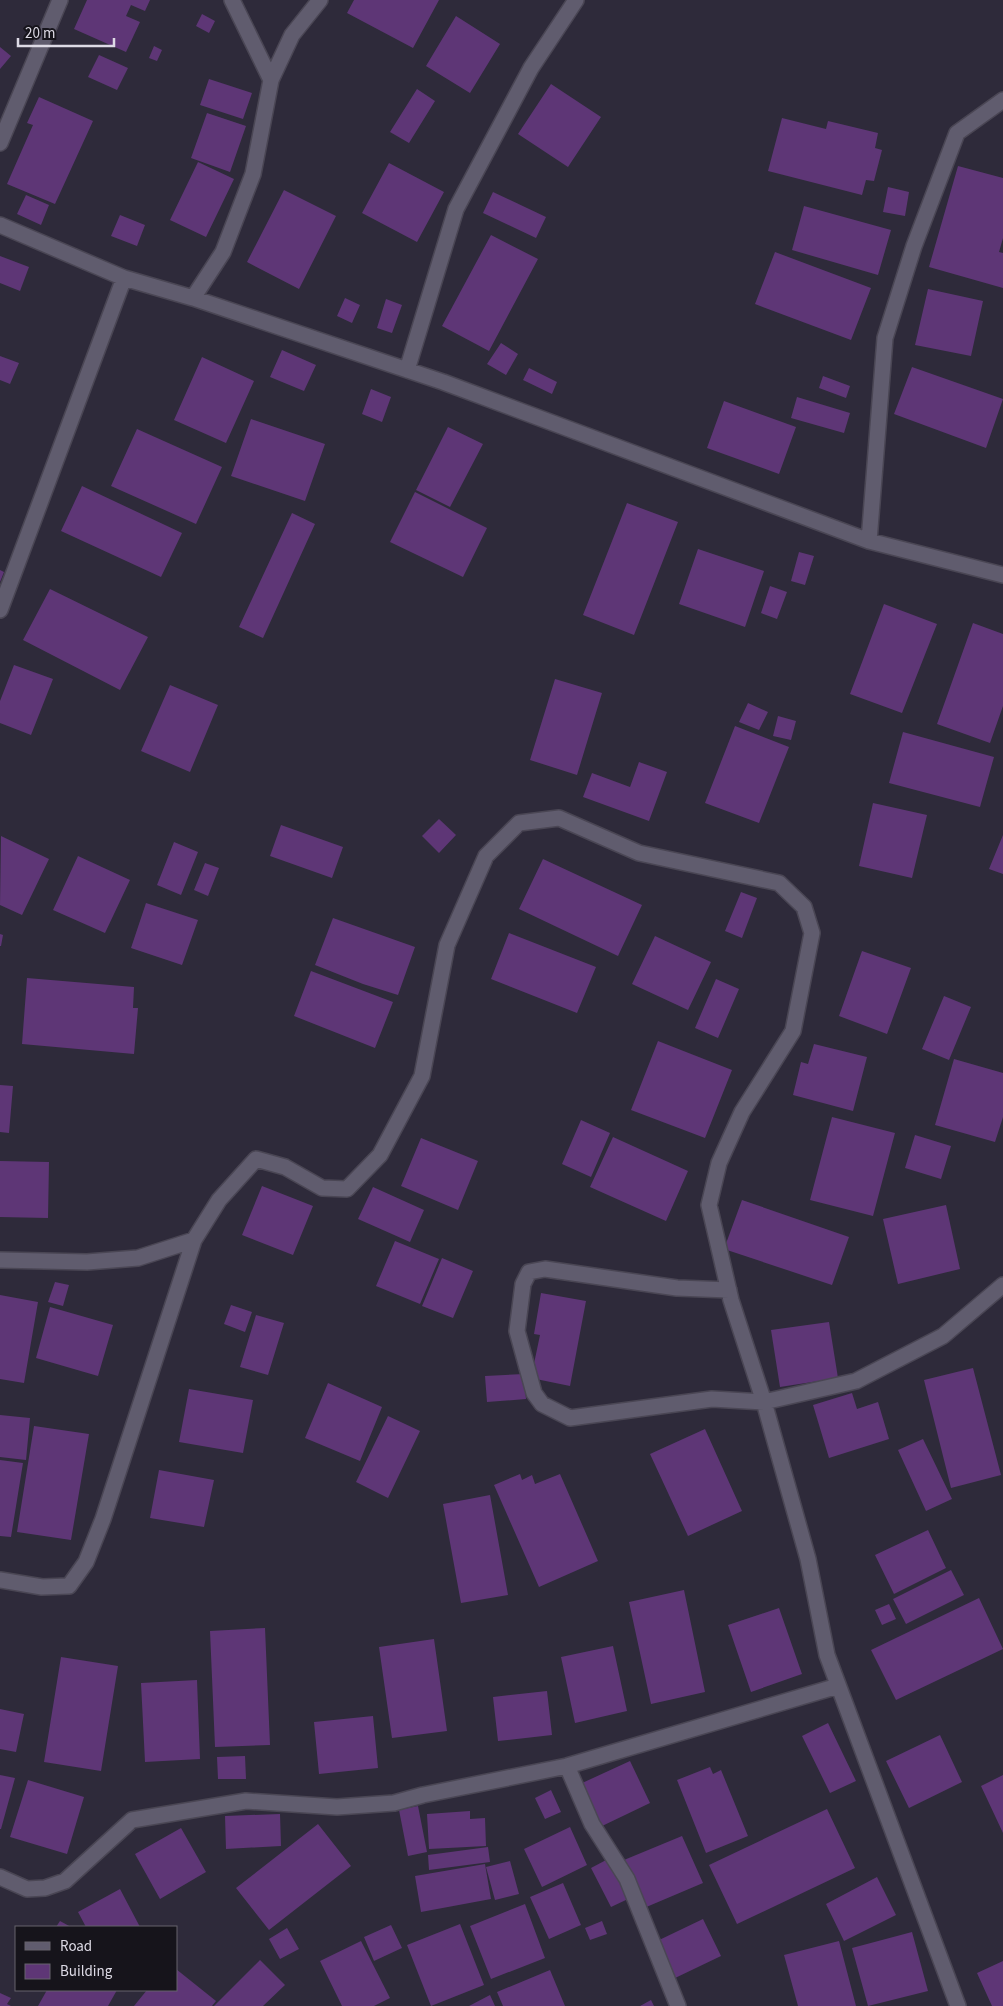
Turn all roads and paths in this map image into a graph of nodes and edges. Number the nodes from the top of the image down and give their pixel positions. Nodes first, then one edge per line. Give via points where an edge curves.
1 (60, 0) edge
2 (232, 0) edge
3 (320, 0) edge
4 (576, 0) edge
5 (271, 80) junction
6 (1003, 100) edge
7 (0, 143) edge
8 (0, 225) edge
9 (124, 278) junction
10 (193, 298) junction
11 (406, 370) junction
12 (869, 541) junction
13 (1003, 575) edge
14 (0, 609) edge
15 (194, 1240) junction
16 (0, 1260) edge
17 (1003, 1284) edge
18 (729, 1290) junction
19 (764, 1402) junction
20 (0, 1580) edge
21 (838, 1686) junction
22 (568, 1766) junction
23 (0, 1877) edge
24 (678, 2006) edge
25 (958, 2006) edge

1 - 7 street
2 - 5 street
3 - 5 street via 292,35
4 - 11 street via 531,68 456,209
5 - 10 street via 253,174 223,252
6 - 12 street via 958,133 914,246 886,338
8 - 9 street
9 - 10 street
9 - 14 street
10 - 11 street
11 - 12 street
12 - 13 street
15 - 16 street via 138,1258 87,1262
15 - 18 street via 219,1200 256,1159 285,1167 322,1188 346,1189 380,1155 422,1076 447,945 486,856 518,824 559,818 639,853 779,883 804,907 812,933 793,1031 742,1112 719,1163 709,1205
15 - 20 street via 86,1562 68,1586
17 - 19 street via 943,1336 856,1380
18 - 19 street
18 - 19 street via 677,1288 545,1268 529,1272 523,1284 517,1331 534,1393 542,1404 570,1418 712,1400
19 - 21 street via 808,1559 827,1655
21 - 22 street
21 - 25 street
22 - 23 street via 394,1803 337,1807 246,1801 132,1820 66,1881 45,1888 27,1889
22 - 24 street via 592,1824 627,1879

